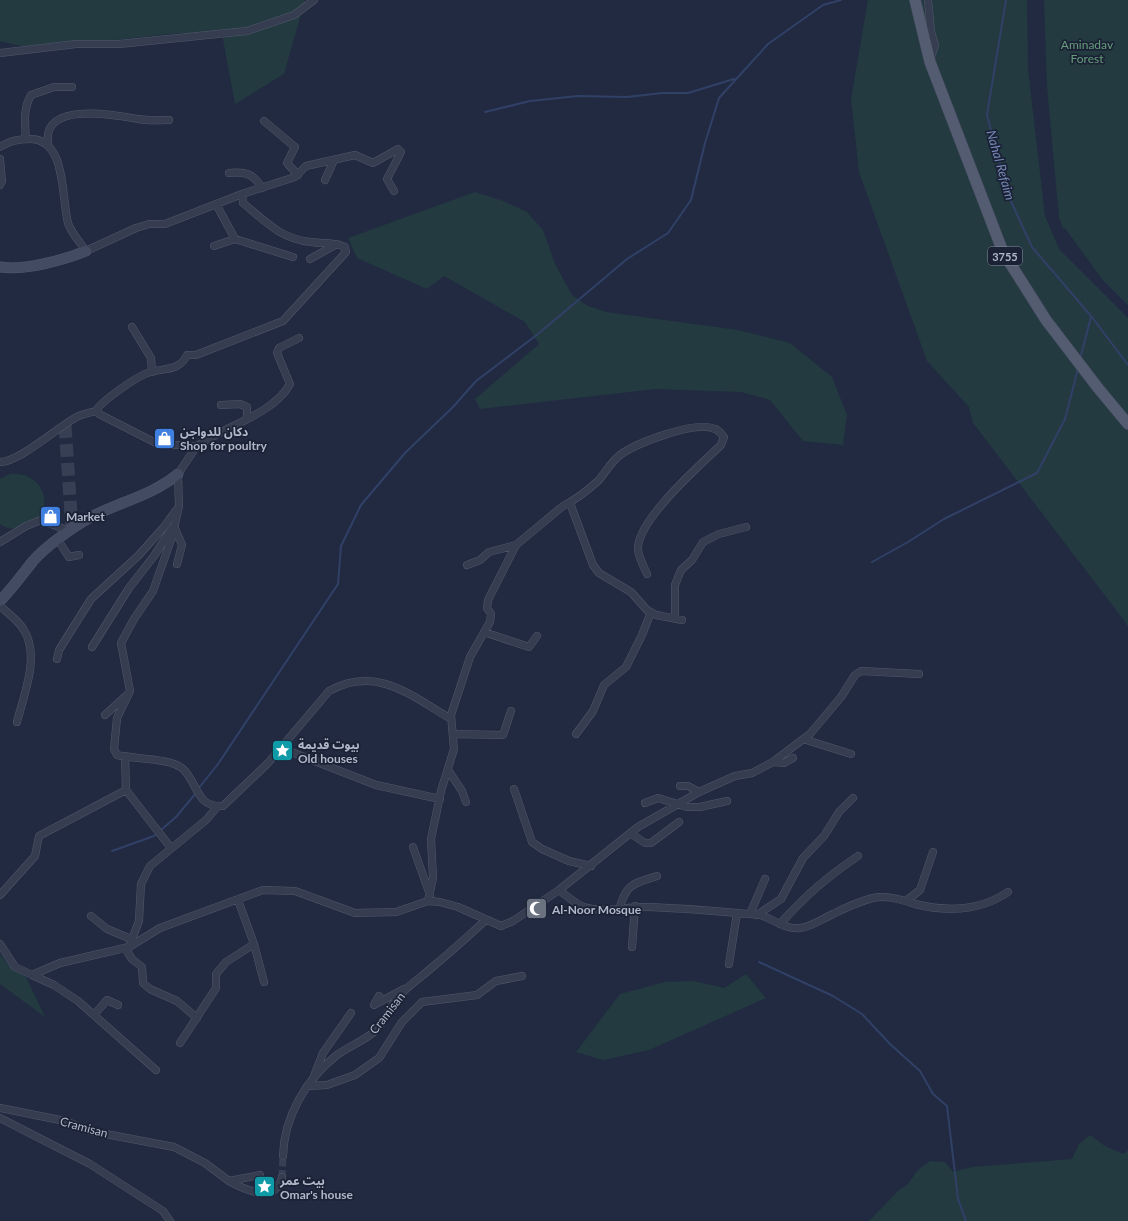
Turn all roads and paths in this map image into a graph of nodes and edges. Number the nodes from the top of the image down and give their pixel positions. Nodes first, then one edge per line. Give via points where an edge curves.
1 (314, 0) edge
2 (915, 0) edge
3 (928, 0) edge
4 (0, 53) edge
5 (930, 62) junction
6 (72, 86) dead end
7 (169, 120) dead end
8 (264, 121) dead end
9 (26, 139) junction
10 (48, 143) junction
11 (0, 147) edge
12 (0, 159) edge
13 (334, 160) junction
14 (229, 174) dead end
15 (298, 175) junction
16 (325, 180) dead end
17 (0, 185) edge
18 (262, 188) junction
19 (394, 191) dead end
20 (242, 194) junction
21 (216, 204) junction
22 (235, 238) junction
23 (337, 244) junction
24 (214, 246) dead end
25 (86, 251) junction
26 (293, 257) dead end
27 (310, 259) dead end
28 (0, 267) edge
29 (132, 327) dead end
30 (299, 338) dead end
31 (152, 372) junction
32 (221, 405) dead end
33 (96, 411) junction
34 (248, 417) junction
35 (1128, 424) edge
36 (196, 447) junction
37 (0, 462) edge
38 (178, 474) junction
39 (570, 503) junction
40 (179, 506) junction
41 (175, 524) junction
42 (746, 527) dead end
43 (69, 531) junction
44 (58, 540) junction
45 (0, 542) edge
46 (516, 545) junction
47 (80, 555) dead end
48 (177, 564) dead end
49 (467, 565) dead end
50 (647, 574) dead end
51 (0, 601) edge
52 (0, 606) edge
53 (651, 612) junction
54 (484, 632) junction
55 (538, 636) dead end
56 (92, 647) dead end
57 (58, 658) dead end
58 (919, 674) dead end
59 (130, 691) junction
60 (511, 711) dead end
61 (105, 715) dead end
62 (451, 719) junction
63 (18, 722) dead end
64 (453, 734) junction
65 (576, 734) dead end
66 (803, 739) junction
67 (281, 748) junction
68 (851, 754) dead end
69 (125, 757) junction
70 (793, 758) dead end
71 (772, 762) junction
72 (448, 770) junction
73 (680, 786) dead end
74 (514, 789) dead end
75 (126, 790) junction
76 (699, 792) junction
77 (853, 798) dead end
78 (440, 799) junction
79 (727, 801) dead end
80 (466, 802) dead end
81 (645, 803) dead end
82 (676, 805) junction
83 (218, 806) junction
84 (679, 822) dead end
85 (630, 834) junction
86 (413, 847) dead end
87 (171, 848) junction
88 (933, 852) dead end
89 (858, 856) dead end
90 (591, 866) junction
91 (657, 876) dead end
92 (765, 879) dead end
93 (558, 890) junction
94 (1008, 892) dead end
95 (0, 895) edge
96 (429, 898) junction
97 (238, 900) junction
98 (906, 901) junction
99 (635, 906) junction
100 (620, 910) junction
101 (737, 913) junction
102 (753, 914) junction
103 (91, 916) dead end
104 (486, 920) junction
105 (780, 924) junction
106 (131, 939) junction
107 (0, 944) edge
108 (254, 944) junction
109 (632, 946) dead end
110 (127, 948) junction
111 (729, 964) dead end
112 (32, 976) junction
113 (522, 976) dead end
114 (264, 982) dead end
115 (411, 984) junction
116 (379, 996) dead end
117 (118, 1005) dead end
118 (351, 1013) dead end
119 (94, 1015) junction
120 (197, 1018) junction
121 (180, 1043) dead end
122 (156, 1070) dead end
123 (310, 1084) junction
124 (0, 1108) edge
125 (0, 1118) edge
126 (283, 1156) tunnel mouth
127 (260, 1175) dead end
128 (282, 1177) tunnel mouth
129 (229, 1181) junction
130 (170, 1221) edge

1 - 4 street via 294,15 247,31 119,44 76,44
2 - 5 main road, 3755
3 - 5 street via 935,45
5 - 35 main road, 3755 via 1003,252 1046,320
6 - 9 street via 54,87 31,95 26,103 24,119
7 - 10 street via 73,114 52,125 47,137
8 - 15 street via 295,147 287,162
9 - 10 street via 37,138
9 - 11 street via 9,142
10 - 25 street via 60,171 68,224
12 - 17 street
13 - 15 street via 306,166
13 - 16 street
13 - 19 street via 355,155 374,163 398,149 400,152 387,179
14 - 18 street via 250,174
15 - 18 street
18 - 20 street
20 - 21 street
20 - 23 street via 243,203 278,233 311,242
21 - 22 street
21 - 25 street via 165,224 149,224 136,228
22 - 24 street
22 - 26 street
23 - 27 street
23 - 31 street via 345,247 344,256 283,321 196,355 187,354 180,366
25 - 28 street via 69,258 26,266
29 - 31 street via 151,358
30 - 34 street via 279,348 276,353 290,384 284,394
31 - 33 street via 104,400
32 - 34 street via 240,404 247,408
33 - 36 street via 164,446
33 - 37 street via 76,417 28,450 6,462
34 - 36 street
36 - 38 street
38 - 40 street
38 - 43 street via 162,486 92,517
39 - 46 street
39 - 50 street via 597,482 619,456 645,440 680,430 708,427 716,429 724,437 721,445 672,492 641,535 638,551
39 - 53 street via 593,566 599,573 631,592
40 - 41 street
40 - 57 street via 139,555 91,599 58,650
41 - 48 street via 182,545
41 - 56 street via 129,588
41 - 59 street via 153,591 121,643
42 - 53 street via 719,534 703,542 692,560 681,570 675,585 679,619
43 - 44 street
43 - 45 street via 41,520
44 - 47 street via 69,557
44 - 51 street via 34,560
46 - 49 street via 489,552 480,560
46 - 54 street via 488,600 491,614
52 - 63 street via 24,629 30,644 32,660
53 - 65 street via 626,667 604,685 593,711
54 - 55 street via 529,647
54 - 62 street via 470,657
58 - 66 street via 861,671 855,675 841,697 810,734
59 - 61 street
59 - 69 street via 117,718 114,748 117,755
60 - 64 street via 503,735
62 - 64 street
62 - 67 street via 392,685 364,680 340,685 329,691
64 - 72 street via 454,749
66 - 68 street
66 - 71 street
67 - 78 street via 376,785
67 - 83 street via 223,806
69 - 75 street
69 - 83 street via 172,762 183,769 203,800 213,807
70 - 71 street via 784,763
71 - 76 street via 752,773 735,776
72 - 78 street
72 - 80 street
73 - 76 street via 688,786
74 - 90 street via 532,842 569,861
75 - 87 street
75 - 95 street via 39,836 36,856
76 - 82 street
77 - 102 street via 839,812 824,836 803,858 781,899
78 - 96 street via 431,839 433,878
79 - 82 street via 700,807
81 - 82 street via 658,798
82 - 85 street
83 - 87 street via 206,820
84 - 85 street via 651,843 644,844
85 - 90 street
86 - 96 street
87 - 106 street via 150,866 141,884 139,921
88 - 98 street via 920,890
89 - 105 street via 827,877 802,899
90 - 93 street
91 - 100 street via 636,882 624,894
92 - 102 street
93 - 100 street via 583,906 600,910
93 - 104 street via 513,921 501,926
94 - 98 street via 981,906 956,910
96 - 97 street via 396,912 355,913 295,891 263,890
96 - 104 street via 458,907
97 - 108 street
97 - 110 street via 160,928
98 - 105 street via 898,898 874,898 835,913 811,926 799,929
99 - 100 street
99 - 101 street
99 - 109 street
101 - 102 street
101 - 111 street
102 - 105 street
103 - 106 street via 107,929
104 - 115 street, Cramisan
106 - 110 street
107 - 112 street via 15,967
108 - 114 street
108 - 120 street via 226,962 216,974 216,988
110 - 112 street via 60,964
110 - 120 street via 132,959 142,967 143,983 150,989 177,1001
112 - 119 street via 78,1001
113 - 123 street via 496,981 477,995 422,1002 402,1022 379,1058 355,1075 327,1085
115 - 116 street via 374,1005
115 - 123 street, Cramisan via 398,997 376,1030 337,1056
117 - 119 street via 107,1000
118 - 123 street via 323,1053
119 - 122 street
120 - 121 street
123 - 126 street, Cramisan via 300,1095 287,1127
124 - 129 street, Cramisan via 59,1120 90,1131 174,1147
125 - 130 street via 90,1164 163,1211
127 - 129 street
128 - 129 street, Cramisan via 278,1187 265,1193 246,1190

